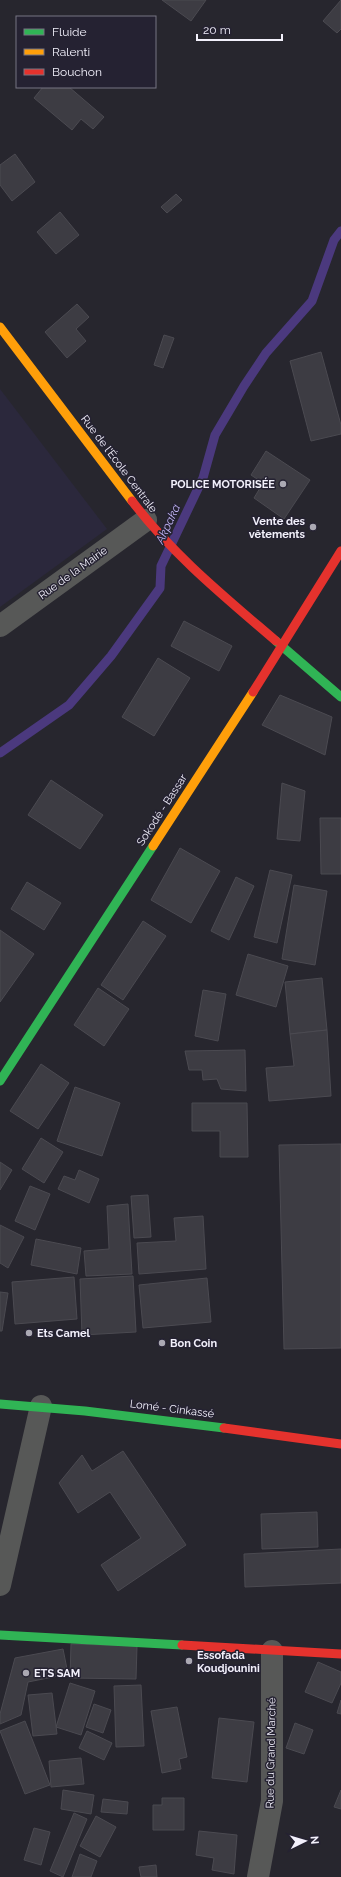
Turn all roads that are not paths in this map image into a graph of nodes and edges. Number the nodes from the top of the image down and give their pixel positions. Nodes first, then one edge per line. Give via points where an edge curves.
1 (0, 327) edge
2 (152, 527) junction
3 (341, 551) edge
4 (0, 626) edge
5 (282, 648) junction
6 (341, 697) edge
7 (0, 1081) edge
8 (0, 1404) edge
9 (41, 1406) junction
10 (341, 1444) edge
11 (0, 1585) edge
12 (0, 1635) edge
13 (272, 1651) junction
14 (341, 1654) edge
15 (258, 1877) edge

1 - 2 main road, Rue de l'École Centrale
2 - 4 street, Rue de la Mairie
2 - 5 main road, Rue de l'École Centrale via 188,565
3 - 5 main road, Sokodé - Bassar
5 - 6 main road, Rue de l'École Centrale
5 - 7 main road, Sokodé - Bassar
8 - 9 main road, Lomé - Cinkassé
9 - 10 main road, Lomé - Cinkassé
9 - 11 street
12 - 13 main road
13 - 14 main road
13 - 15 street, Rue du Grand Marché via 272,1801

